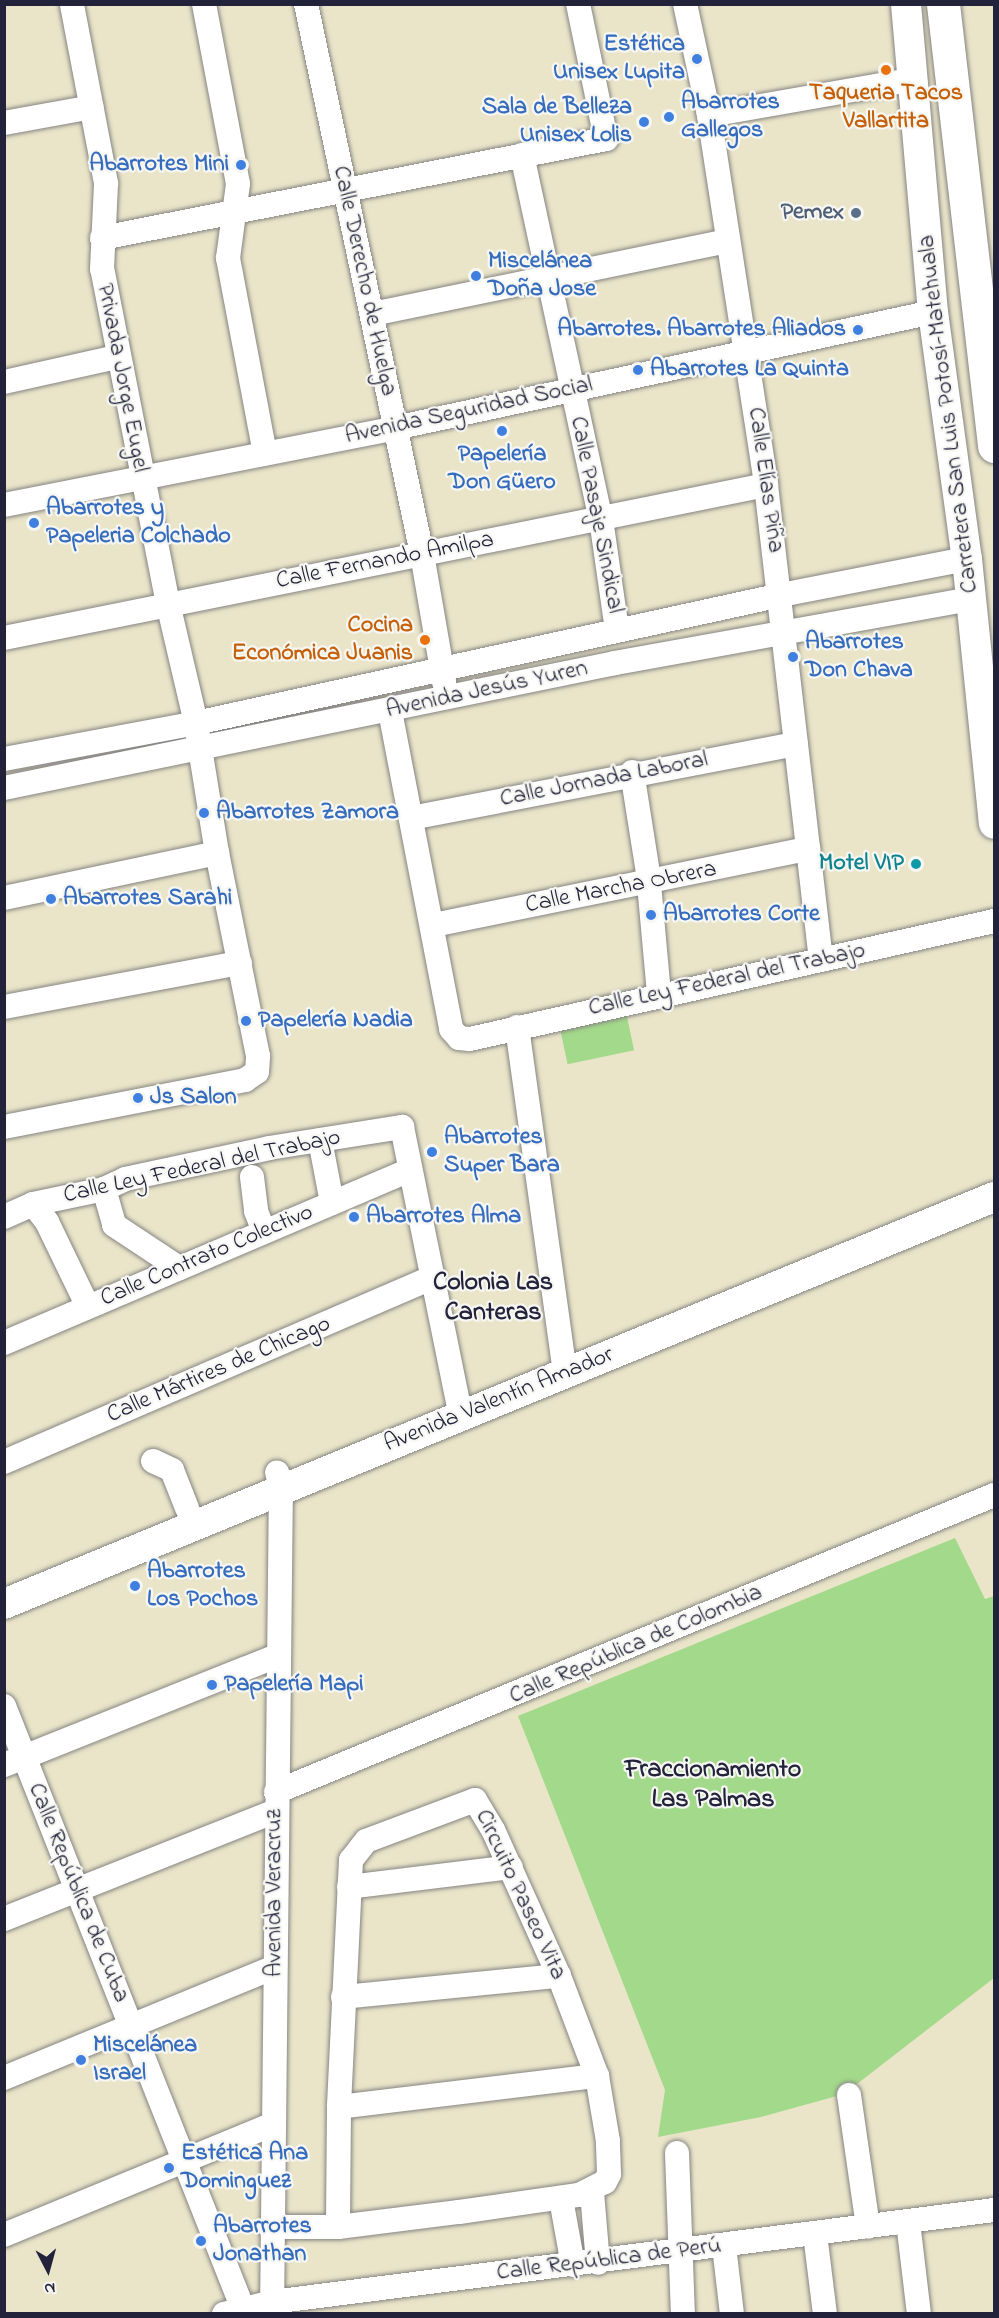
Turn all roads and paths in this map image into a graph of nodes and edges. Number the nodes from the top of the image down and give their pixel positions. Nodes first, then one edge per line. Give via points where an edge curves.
1 (72, 4) edge
2 (204, 4) edge
3 (306, 4) edge
4 (578, 4) edge
5 (685, 4) edge
6 (906, 4) edge
7 (943, 4) edge
8 (915, 79) junction
9 (92, 107) junction
10 (709, 115) junction
11 (4, 123) edge
12 (522, 154) junction
13 (345, 190) junction
14 (236, 212) junction
15 (102, 238) junction
16 (727, 241) junction
17 (549, 278) junction
18 (933, 312) junction
19 (372, 314) junction
20 (746, 352) junction
21 (117, 357) junction
22 (4, 382) edge
23 (572, 389) junction
24 (927, 400) dead end
25 (395, 428) junction
26 (949, 430) junction
27 (994, 446) edge
28 (265, 454) junction
29 (142, 478) junction
30 (766, 485) junction
31 (4, 505) edge
32 (601, 519) junction
33 (422, 554) junction
34 (967, 559) junction
35 (781, 595) junction
36 (971, 599) junction
37 (168, 604) junction
38 (617, 630) junction
39 (782, 631) junction
40 (4, 638) edge
41 (441, 668) junction
42 (446, 699) junction
43 (390, 711) junction
44 (196, 723) junction
45 (796, 744) junction
46 (200, 748) junction
47 (4, 759) edge
48 (632, 772) junction
49 (4, 789) edge
50 (411, 818) junction
51 (994, 824) edge
52 (808, 849) junction
53 (217, 853) junction
54 (648, 884) junction
55 (4, 897) edge
56 (994, 921) edge
57 (432, 925) junction
58 (821, 960) junction
59 (240, 963) junction
60 (659, 993) junction
61 (4, 1007) edge
62 (517, 1027) junction
63 (4, 1127) edge
64 (320, 1140) junction
65 (409, 1170) junction
66 (252, 1177) dead end
67 (994, 1179) edge
68 (105, 1189) junction
69 (994, 1197) edge
70 (332, 1203) junction
71 (33, 1204) junction
72 (4, 1217) edge
73 (264, 1232) junction
74 (179, 1268) junction
75 (434, 1277) junction
76 (88, 1307) junction
77 (4, 1343) edge
78 (564, 1365) junction
79 (460, 1406) junction
80 (153, 1461) dead end
81 (4, 1462) edge
82 (279, 1480) junction
83 (994, 1495) edge
84 (187, 1508) junction
85 (4, 1585) edge
86 (4, 1604) edge
87 (277, 1656) junction
88 (4, 1706) edge
89 (14, 1761) edge
90 (275, 1801) junction
91 (511, 1867) junction
92 (349, 1887) junction
93 (78, 1888) junction
94 (4, 1919) edge
95 (275, 1967) junction
96 (559, 1976) junction
97 (343, 1996) junction
98 (132, 2025) junction
99 (597, 2076) junction
100 (4, 2078) edge
101 (849, 2095) dead end
102 (339, 2107) junction
103 (271, 2125) junction
104 (676, 2153) dead end
105 (183, 2163) junction
106 (592, 2192) junction
107 (561, 2199) junction
108 (994, 2210) edge
109 (908, 2222) junction
110 (270, 2227) junction
111 (338, 2227) junction
112 (868, 2227) junction
113 (814, 2234) junction
114 (4, 2235) edge
115 (724, 2246) junction
116 (682, 2251) junction
117 (598, 2263) junction
118 (573, 2265) junction
119 (272, 2308) edge
120 (237, 2311) edge
121 (683, 2313) edge
122 (732, 2313) edge
123 (825, 2313) edge
124 (920, 2313) edge

1 - 9 street, Privada Jorge Eugel
2 - 14 street via 237,177
3 - 13 street, Calle Derecho de Huelga
4 - 12 street via 606,139
5 - 10 street, Calle Elías Piña
6 - 8 main road, Carretera San Luis Potosí-Matehuala
7 - 27 highway
8 - 10 street
8 - 18 main road, Carretera San Luis Potosí-Matehuala
9 - 11 street
9 - 15 street, Privada Jorge Eugel via 108,201
10 - 16 street, Calle Elías Piña
12 - 13 street
12 - 17 street, Calle Pasaje Sindical
13 - 14 street
13 - 19 street, Calle Derecho de Huelga
14 - 15 street
14 - 28 street via 228,258
15 - 21 street, Privada Jorge Eugel via 102,269
16 - 17 street
16 - 20 street, Calle Elías Piña
17 - 19 street
17 - 23 street, Calle Pasaje Sindical
18 - 20 street, Avenida Seguridad Social
18 - 26 main road, Carretera San Luis Potosí-Matehuala
19 - 25 street, Calle Derecho de Huelga
20 - 23 street, Avenida Seguridad Social
20 - 30 street, Calle Elías Piña
21 - 22 street
21 - 29 street, Privada Jorge Eugel
23 - 25 street, Avenida Seguridad Social
23 - 32 street, Calle Pasaje Sindical
24 - 26 main road
25 - 28 street, Avenida Seguridad Social
25 - 33 street, Calle Derecho de Huelga
26 - 34 main road, Carretera San Luis Potosí-Matehuala
28 - 29 street, Avenida Seguridad Social
29 - 31 street, Avenida Seguridad Social
29 - 37 street, Privada Jorge Eugel
30 - 32 street, Calle Fernando Amilpa
30 - 35 street, Calle Elías Piña
32 - 33 street, Calle Fernando Amilpa
32 - 38 street, Calle Pasaje Sindical
33 - 37 street, Calle Fernando Amilpa
33 - 41 street, Calle Derecho de Huelga
34 - 35 street, Avenida Jesús Yuren
34 - 36 main road, Carretera San Luis Potosí-Matehuala
35 - 38 street, Avenida Jesús Yuren
35 - 39 street, Calle Elías Piña
36 - 39 street, Avenida Jesús Yuren
36 - 51 main road, Carretera San Luis Potosí-Matehuala
37 - 40 street, Calle Fernando Amilpa
37 - 44 street, Privada Jorge Eugel
38 - 41 street, Avenida Jesús Yuren
39 - 42 street, Avenida Jesús Yuren
39 - 45 street, Calle Elías Piña
41 - 42 street, Calle Derecho de Huelga
41 - 44 street, Avenida Jesús Yuren
42 - 43 street, Avenida Jesús Yuren
43 - 46 street, Avenida Jesús Yuren
43 - 50 street
44 - 46 street, Privada Jorge Eugel
44 - 47 street, Avenida Jesús Yuren
45 - 48 street, Calle Jornada Laboral
45 - 52 street, Calle Elías Piña
46 - 49 street, Avenida Jesús Yuren
46 - 53 street, Privada Jorge Eugel
48 - 50 street, Calle Jornada Laboral
48 - 54 street
50 - 57 street
52 - 54 street, Calle Marcha Obrera
52 - 58 street, Calle Elías Piña
53 - 55 street
53 - 59 street, Privada Jorge Eugel
54 - 57 street, Calle Marcha Obrera
54 - 60 street
56 - 58 street, Calle Ley Federal del Trabajo
57 - 62 street, Calle Ley Federal del Trabajo via 451,1029 459,1038
58 - 60 street, Calle Ley Federal del Trabajo
59 - 61 street
59 - 63 street, Privada Jorge Eugel via 257,1072 245,1080
60 - 62 street, Calle Ley Federal del Trabajo
62 - 78 street
64 - 65 street, Calle Ley Federal del Trabajo via 402,1126
64 - 68 street, Calle Ley Federal del Trabajo via 125,1179
64 - 70 street
65 - 70 street, Calle Contrato Colectivo
65 - 75 street
66 - 73 street via 256,1211
67 - 78 main road, Avenida Valentín Amador
68 - 71 street, Calle Ley Federal del Trabajo
68 - 74 street via 114,1225
69 - 78 main road, Avenida Valentín Amador
70 - 73 street, Calle Contrato Colectivo
71 - 72 street, Calle Ley Federal del Trabajo
71 - 76 street via 47,1222
73 - 74 street, Calle Contrato Colectivo
74 - 76 street, Calle Contrato Colectivo
75 - 79 street
75 - 81 street, Calle Mártires de Chicago
76 - 77 street, Calle Contrato Colectivo
78 - 79 main road, Avenida Valentín Amador
79 - 82 main road, Avenida Valentín Amador
80 - 84 street via 172,1470
82 - 84 main road, Avenida Valentín Amador
82 - 86 main road, Avenida Valentín Amador
82 - 87 street, Avenida Veracruz
83 - 90 street, Calle República de Colombia
84 - 85 main road, Avenida Valentín Amador
87 - 89 street
87 - 90 street, Avenida Veracruz
88 - 89 street, Calle República de Cuba
89 - 93 street, Calle República de Cuba
90 - 93 street, Calle República de Colombia
90 - 95 street, Avenida Veracruz
91 - 92 street
91 - 92 street, Circuito Paseo Vita via 475,1800 366,1841 351,1860
91 - 96 street, Circuito Paseo Vita
92 - 97 street, Circuito Paseo Vita
93 - 94 street, Calle República de Colombia
93 - 98 street, Calle República de Cuba
95 - 98 street
95 - 103 street, Avenida Veracruz
96 - 97 street
96 - 99 street, Circuito Paseo Vita
97 - 102 street, Circuito Paseo Vita
98 - 100 street
98 - 105 street, Calle República de Cuba
99 - 102 street
99 - 106 street, Circuito Paseo Vita via 608,2141 609,2174
101 - 112 street
102 - 111 street, Circuito Paseo Vita
103 - 105 street
103 - 110 street, Avenida Veracruz
104 - 116 street
105 - 114 street
105 - 120 street, Calle República de Cuba
106 - 107 street
106 - 117 street
107 - 111 street
107 - 118 street
108 - 109 street, Calle República de Perú
109 - 112 street, Calle República de Perú
109 - 124 street
110 - 111 street
110 - 119 street, Avenida Veracruz
112 - 113 street, Calle República de Perú
113 - 115 street, Calle República de Perú
113 - 123 street
115 - 116 street, Calle República de Perú
115 - 122 street
116 - 117 street, Calle República de Perú
116 - 121 street
117 - 118 street, Calle República de Perú
118 - 119 street, Calle República de Perú
119 - 120 street, Calle República de Perú

